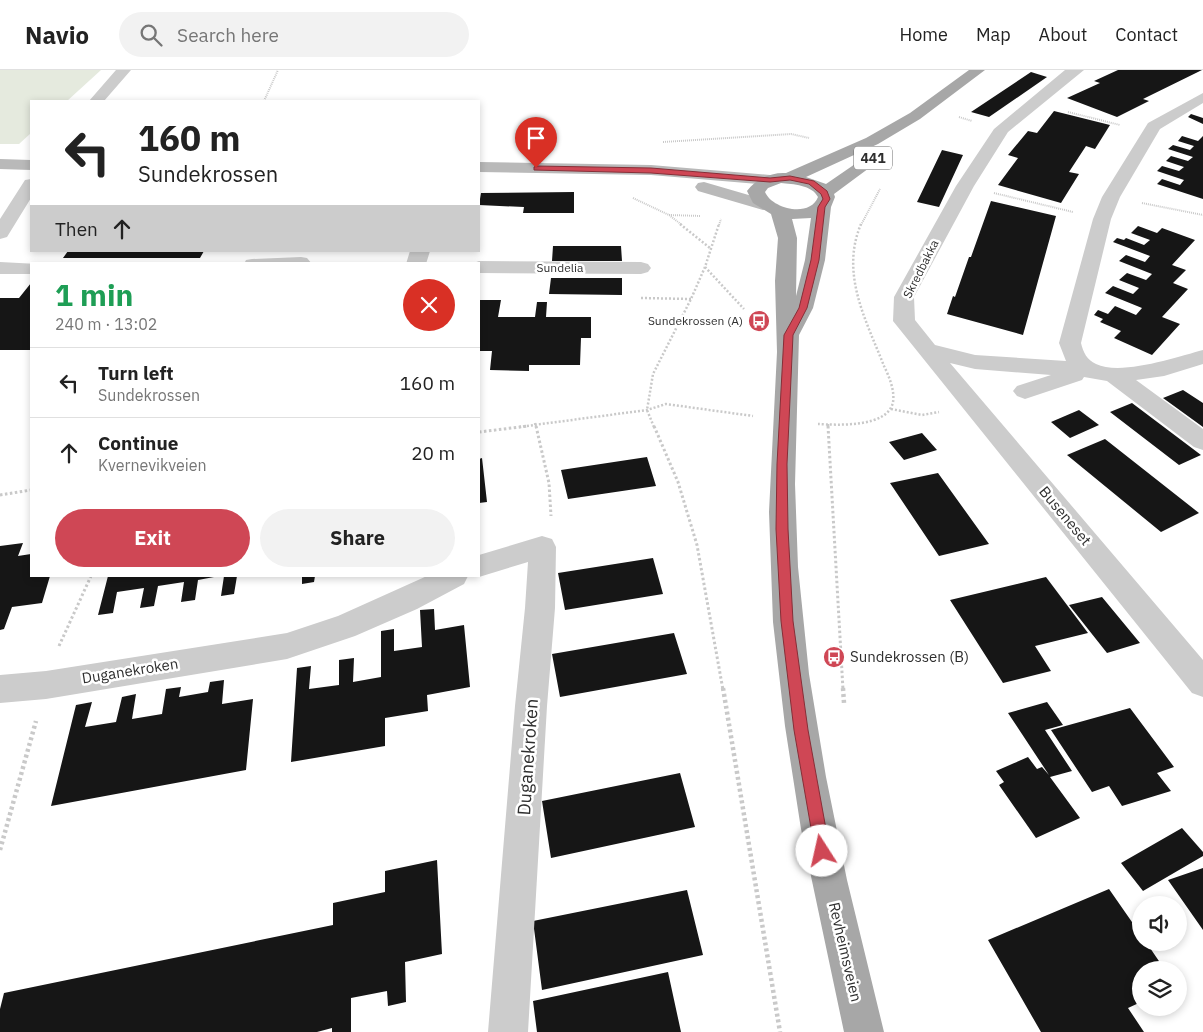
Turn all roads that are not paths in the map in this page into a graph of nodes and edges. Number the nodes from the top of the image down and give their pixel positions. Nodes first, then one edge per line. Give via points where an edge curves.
1 (124, 70) edge
2 (978, 70) edge
3 (1076, 70) edge
4 (1203, 97) edge
5 (97, 100) edge
6 (915, 116) junction
7 (0, 164) edge
8 (30, 165) edge
9 (480, 167) edge
10 (594, 170) junction
11 (790, 178) junction
12 (770, 180) junction
13 (29, 190) edge
14 (823, 200) junction
15 (771, 209) junction
16 (1, 231) edge
17 (480, 267) edge
18 (0, 268) edge
19 (30, 268) edge
20 (641, 268) dead end
21 (788, 335) junction
22 (927, 350) junction
23 (1203, 357) edge
24 (1089, 370) junction
25 (1114, 375) junction
26 (1025, 391) dead end
27 (1203, 441) edge
28 (480, 566) edge
29 (452, 577) edge
30 (1203, 683) edge
31 (0, 689) edge
32 (508, 1032) edge
33 (864, 1032) edge

1 - 5 street
2 - 6 main road, 441
3 - 22 street, Skredbakka via 1002,129 965,186 904,297 904,322
4 - 24 street via 1154,126 1111,197 1102,219 1070,343 1074,357
6 - 11 main road, 441 via 872,141
6 - 14 main road, 441 via 904,134 844,177
7 - 8 main road
9 - 10 main road
10 - 12 main road via 651,170
10 - 15 main road via 701,186
11 - 12 main road, 441
11 - 14 main road, 441 via 811,183
12 - 15 main road, Revheimsveien via 762,183 755,194
13 - 16 street
14 - 15 main road, 441 via 804,214
14 - 21 main road, Revheimsveien via 815,260 803,308
15 - 21 main road, Revheimsveien via 785,223 789,236 785,278
17 - 20 street, Sundelia
18 - 19 street
21 - 33 main road, Revheimsveien via 782,464 787,621 801,730 822,851
22 - 24 street via 975,362
22 - 30 street, Buseneset
23 - 25 street via 1164,369
24 - 25 street
24 - 26 street
25 - 27 street
28 - 32 street, Duganekroken via 542,548
29 - 31 street, Duganekroken via 345,627 287,646 46,685

